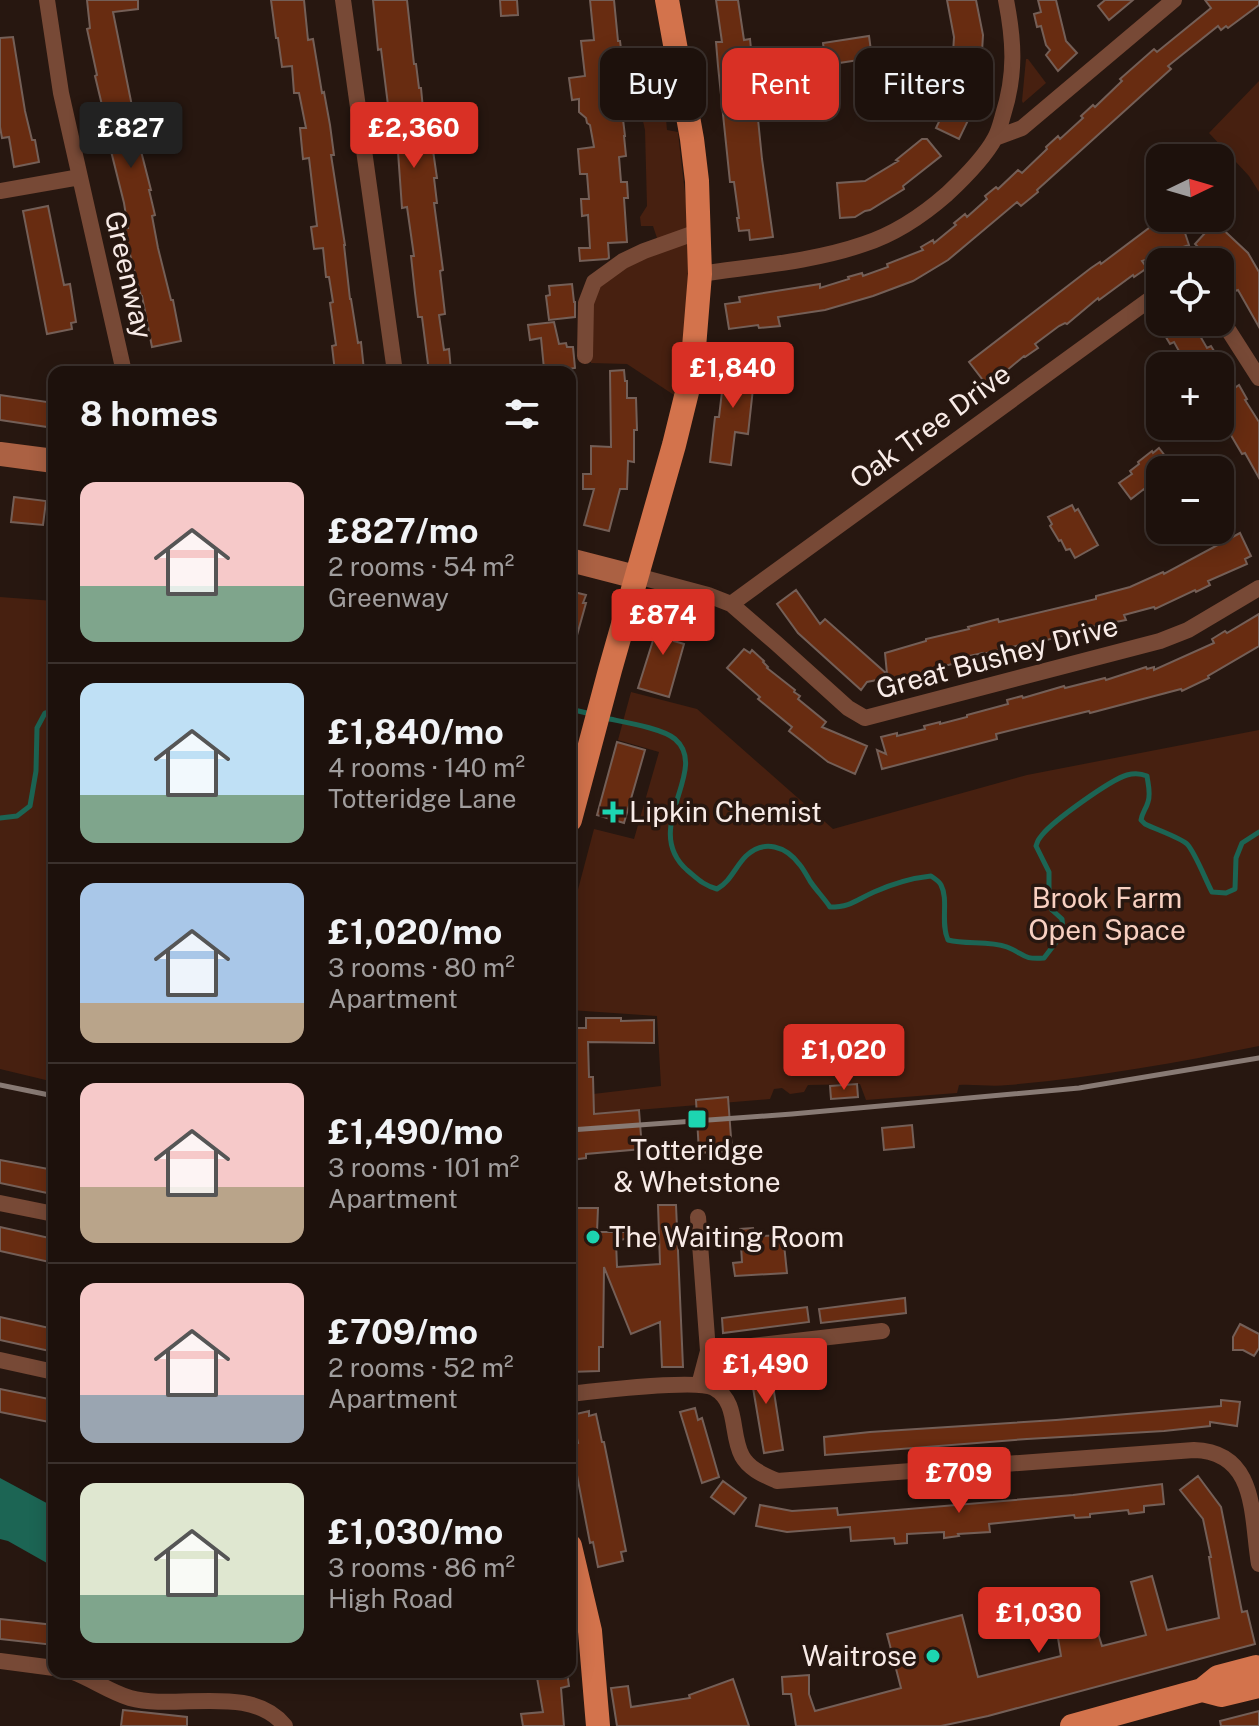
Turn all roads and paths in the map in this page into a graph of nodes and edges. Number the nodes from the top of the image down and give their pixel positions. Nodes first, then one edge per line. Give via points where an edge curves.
1 (47, 0) edge
2 (343, 0) edge
3 (667, 0) edge
4 (1006, 0) edge
5 (1174, 0) edge
6 (995, 138) junction
7 (80, 177) junction
8 (0, 191) edge
9 (700, 231) junction
10 (700, 274) junction
11 (1146, 302) edge
12 (1232, 336) edge
13 (585, 356) dead end
14 (123, 366) edge
15 (394, 366) edge
16 (1259, 378) edge
17 (0, 454) edge
18 (48, 460) edge
19 (576, 562) edge
20 (637, 577) junction
21 (1259, 588) edge
22 (731, 604) junction
23 (576, 796) edge
24 (0, 1203) edge
25 (48, 1213) edge
26 (698, 1217) dead end
27 (882, 1331) dead end
28 (708, 1351) junction
29 (0, 1360) edge
30 (48, 1371) edge
31 (699, 1385) junction
32 (576, 1393) edge
33 (1259, 1564) edge
34 (576, 1572) edge
35 (0, 1661) edge
36 (48, 1667) edge
37 (1259, 1668) edge
38 (86, 1678) edge
39 (1259, 1686) edge
40 (1202, 1690) junction
41 (285, 1726) edge
42 (598, 1726) edge
43 (1072, 1726) edge

1 - 7 street, Greenway
2 - 15 street
3 - 9 main road via 692,139
4 - 6 street via 1014,58
5 - 6 street via 1022,128
6 - 10 street via 936,204 892,233 812,257
7 - 8 street
7 - 14 street, Greenway
9 - 10 main road
9 - 13 street via 623,261 594,282 586,303
10 - 20 main road via 689,384
11 - 22 street, Oak Tree Drive
12 - 16 street
17 - 18 street
19 - 20 street
20 - 22 street, Great Bushey Drive
20 - 23 main road
21 - 22 street, Great Bushey Drive via 1160,641 865,718
24 - 25 street
26 - 28 street
27 - 28 street
28 - 31 street
29 - 30 street
31 - 32 street
31 - 33 street via 713,1387 723,1396 742,1456 777,1481 1194,1450 1217,1453 1241,1472 1247,1486
34 - 42 main road via 590,1631
35 - 36 street
37 - 40 main road via 1218,1677
38 - 41 street via 129,1698 264,1707
39 - 40 main road via 1221,1695
40 - 43 main road

